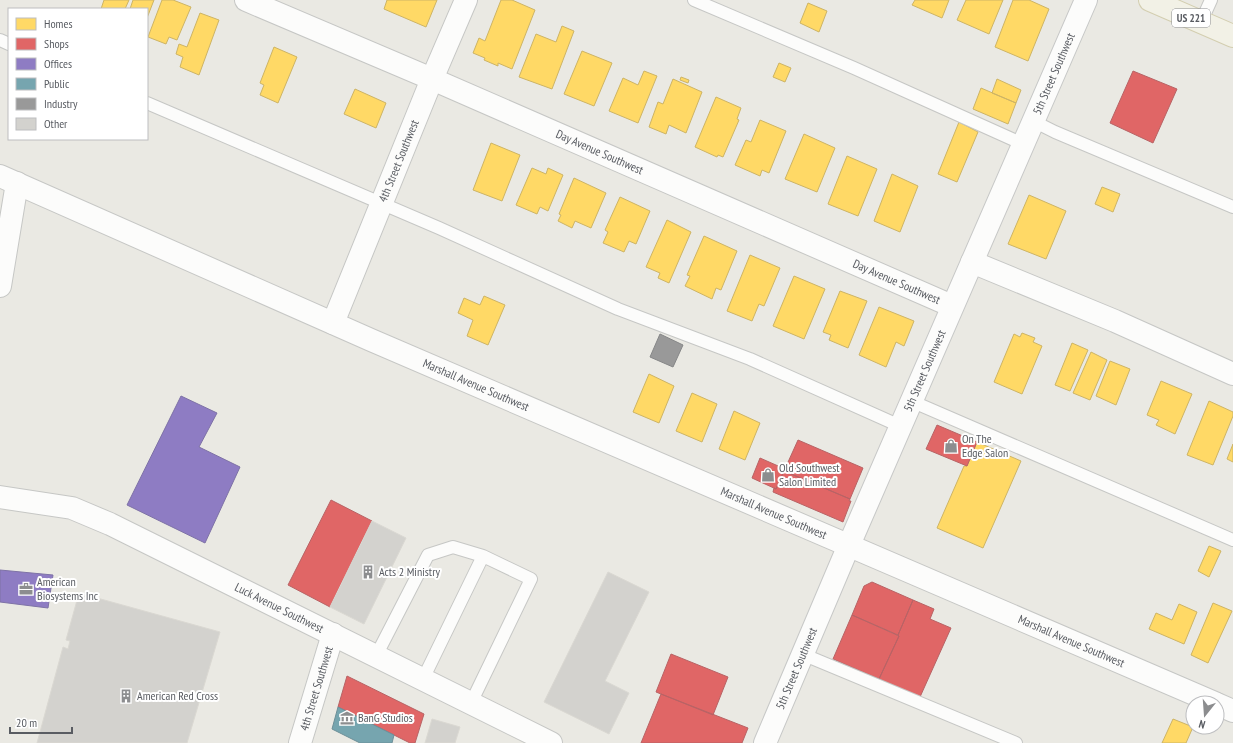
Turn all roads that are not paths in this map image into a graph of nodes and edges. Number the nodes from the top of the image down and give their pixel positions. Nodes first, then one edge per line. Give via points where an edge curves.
1 (246, 0) edge
2 (466, 0) edge
3 (694, 0) edge
4 (1086, 0) edge
5 (1150, 0) edge
6 (1211, 0) edge
7 (1201, 22) junction
8 (1233, 36) edge
9 (432, 79) junction
10 (148, 103) edge
11 (1033, 121) junction
12 (1023, 144) junction
13 (8, 179) edge
14 (382, 204) junction
15 (1233, 207) edge
16 (972, 262) junction
17 (0, 286) edge
18 (952, 306) junction
19 (333, 323) junction
20 (1233, 374) edge
21 (911, 401) junction
22 (900, 426) junction
23 (0, 497) edge
24 (1233, 540) edge
25 (849, 545) junction
26 (483, 556) junction
27 (333, 634) junction
28 (802, 654) junction
29 (376, 656) junction
30 (424, 679) junction
31 (1195, 695) edge
32 (471, 703) junction
33 (300, 743) edge
34 (551, 743) edge
35 (765, 743) edge
36 (1016, 743) edge

1 - 9 street, Day Avenue Southwest
2 - 9 street, 4th Street Southwest
3 - 12 lane
4 - 11 street, 5th Street Southwest
5 - 7 main road, US 221
6 - 7 lane
7 - 8 main road, US 221
9 - 14 street, 4th Street Southwest
9 - 18 street, Day Avenue Southwest
10 - 14 lane
11 - 12 street, 5th Street Southwest
11 - 15 lane
12 - 16 street, 5th Street Southwest
13 - 17 street
13 - 19 street, Marshall Avenue Southwest
14 - 19 street, 4th Street Southwest
14 - 22 lane via 618,309 750,360
16 - 18 street, 5th Street Southwest
16 - 20 street via 1115,321
18 - 21 street, 5th Street Southwest
19 - 25 street, Marshall Avenue Southwest
21 - 22 street, 5th Street Southwest
21 - 24 lane
22 - 25 street, 5th Street Southwest
23 - 27 street, Luck Avenue Southwest via 72,508 110,524
25 - 28 street, 5th Street Southwest
25 - 31 street, Marshall Avenue Southwest
26 - 29 lane via 453,547 428,555
26 - 30 lane
26 - 32 lane via 531,579
27 - 29 street, Luck Avenue Southwest
27 - 33 street, 4th Street Southwest
28 - 35 street, 5th Street Southwest
28 - 36 lane
29 - 30 street, Luck Avenue Southwest
30 - 32 street, Luck Avenue Southwest
32 - 34 street, Luck Avenue Southwest

